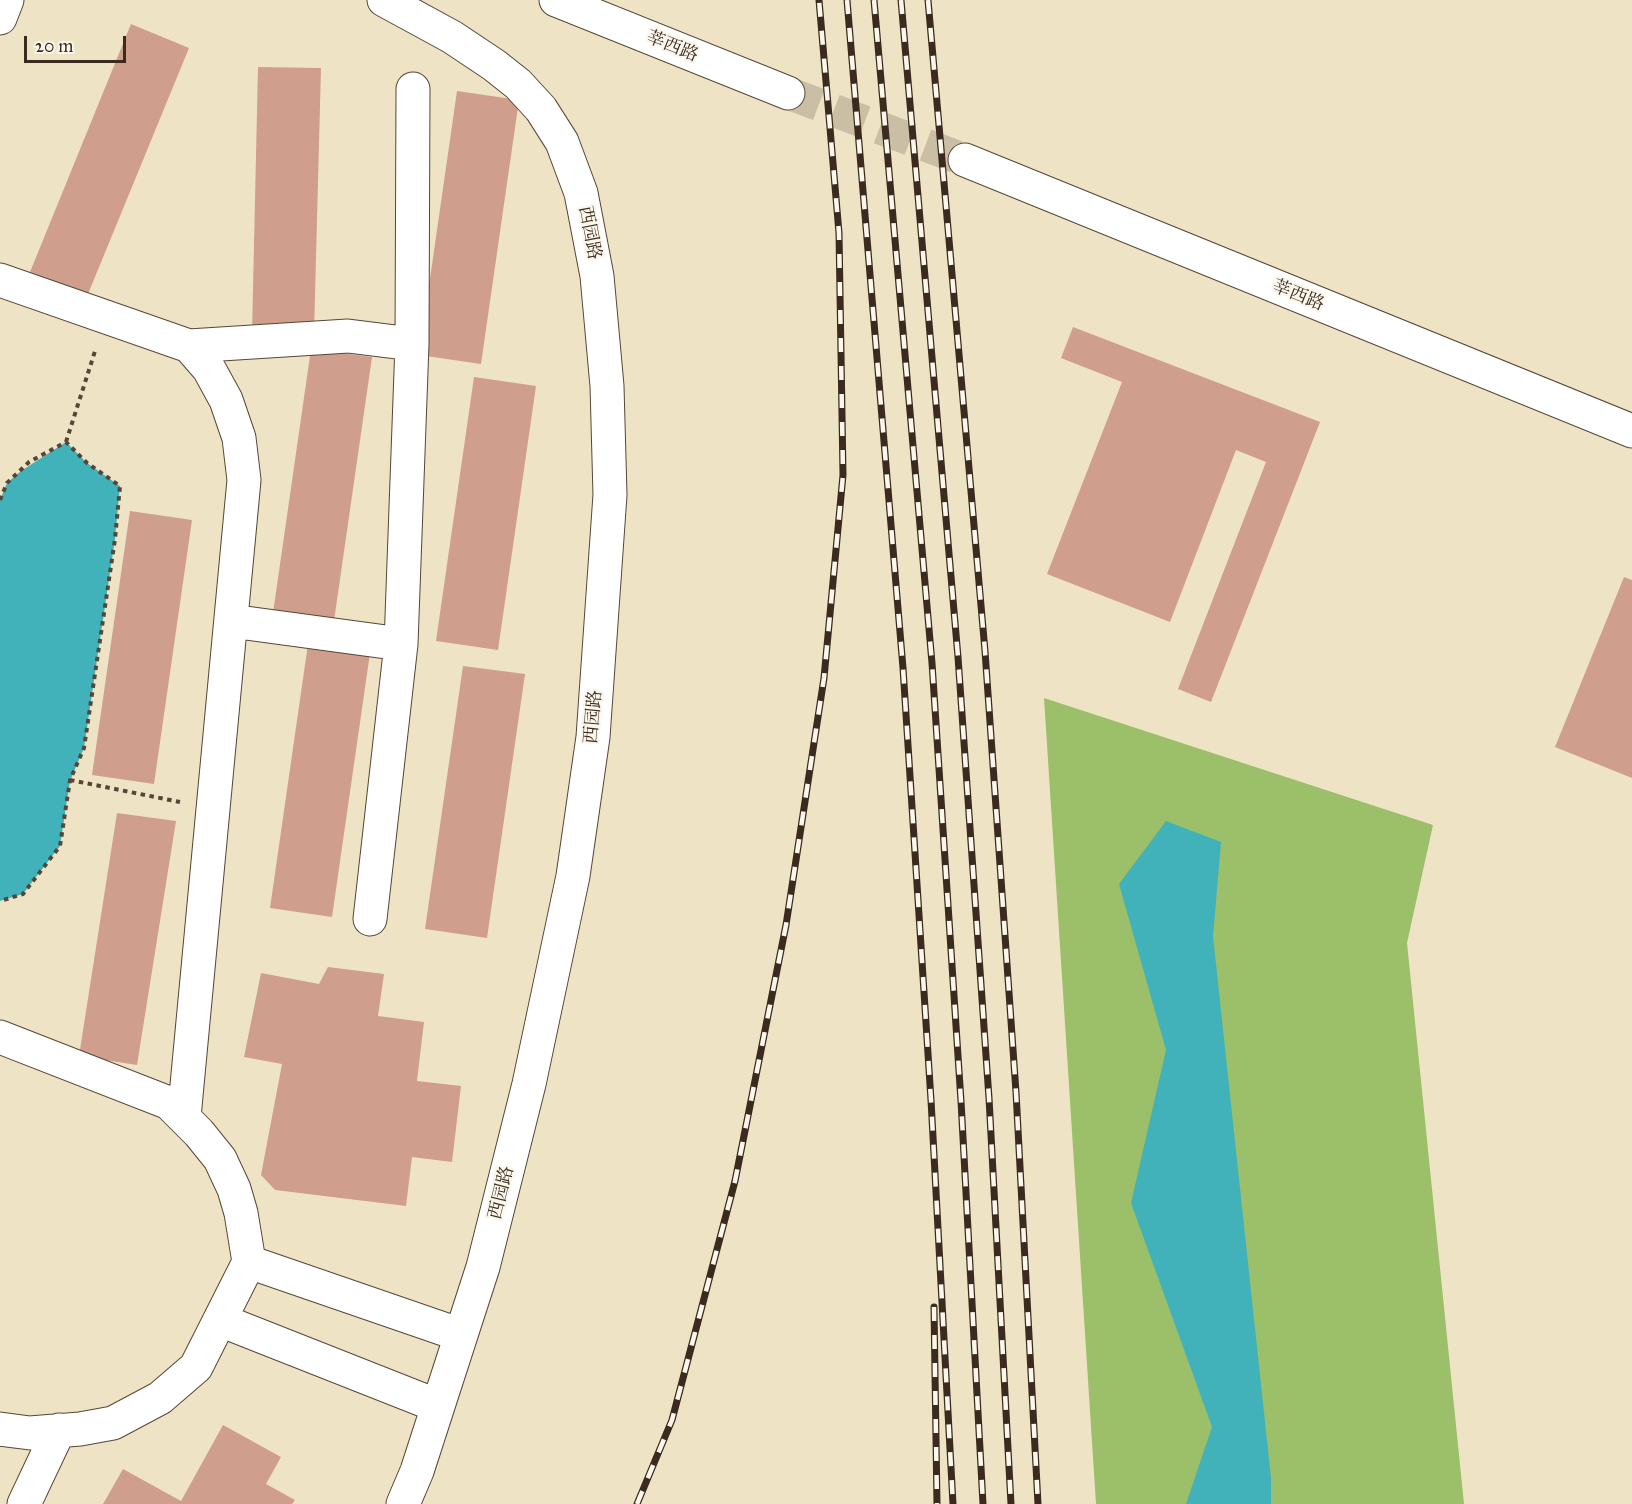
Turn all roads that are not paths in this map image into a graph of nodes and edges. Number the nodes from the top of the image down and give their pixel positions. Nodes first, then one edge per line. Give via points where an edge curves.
1 (7, 0) edge
2 (384, 0) edge
3 (556, 0) edge
4 (0, 18) edge
5 (413, 89) dead end
6 (788, 93) tunnel mouth
7 (965, 160) tunnel mouth
8 (0, 280) edge
9 (412, 344) junction
10 (189, 346) junction
11 (1632, 431) edge
12 (231, 621) junction
13 (401, 644) junction
14 (370, 919) dead end
15 (0, 1037) edge
16 (184, 1117) junction
17 (249, 1262) junction
18 (220, 1320) junction
19 (461, 1335) junction
20 (438, 1406) junction
21 (0, 1429) edge
22 (59, 1430) junction
23 (24, 1504) edge
24 (403, 1504) edge

1 - 4 street
2 - 19 street, 西园路 via 452,37 518,84 541,109 562,142 581,193 597,276 607,386 610,495 603,599 593,737 573,876 529,1084 483,1267
3 - 6 street, 莘西路
5 - 9 street
7 - 11 street, 莘西路
8 - 10 street
9 - 10 street via 348,336
9 - 13 street
10 - 12 street via 209,369 226,400 239,438 244,480
12 - 13 street
12 - 16 street
13 - 14 street
15 - 16 street via 169,1103
16 - 17 street via 220,1159 234,1189
17 - 18 street
17 - 19 street
18 - 20 street
18 - 22 street via 196,1367 160,1398 113,1423
19 - 20 street, 西园路
20 - 24 street, 西园路
21 - 22 street via 30,1433
22 - 23 street

